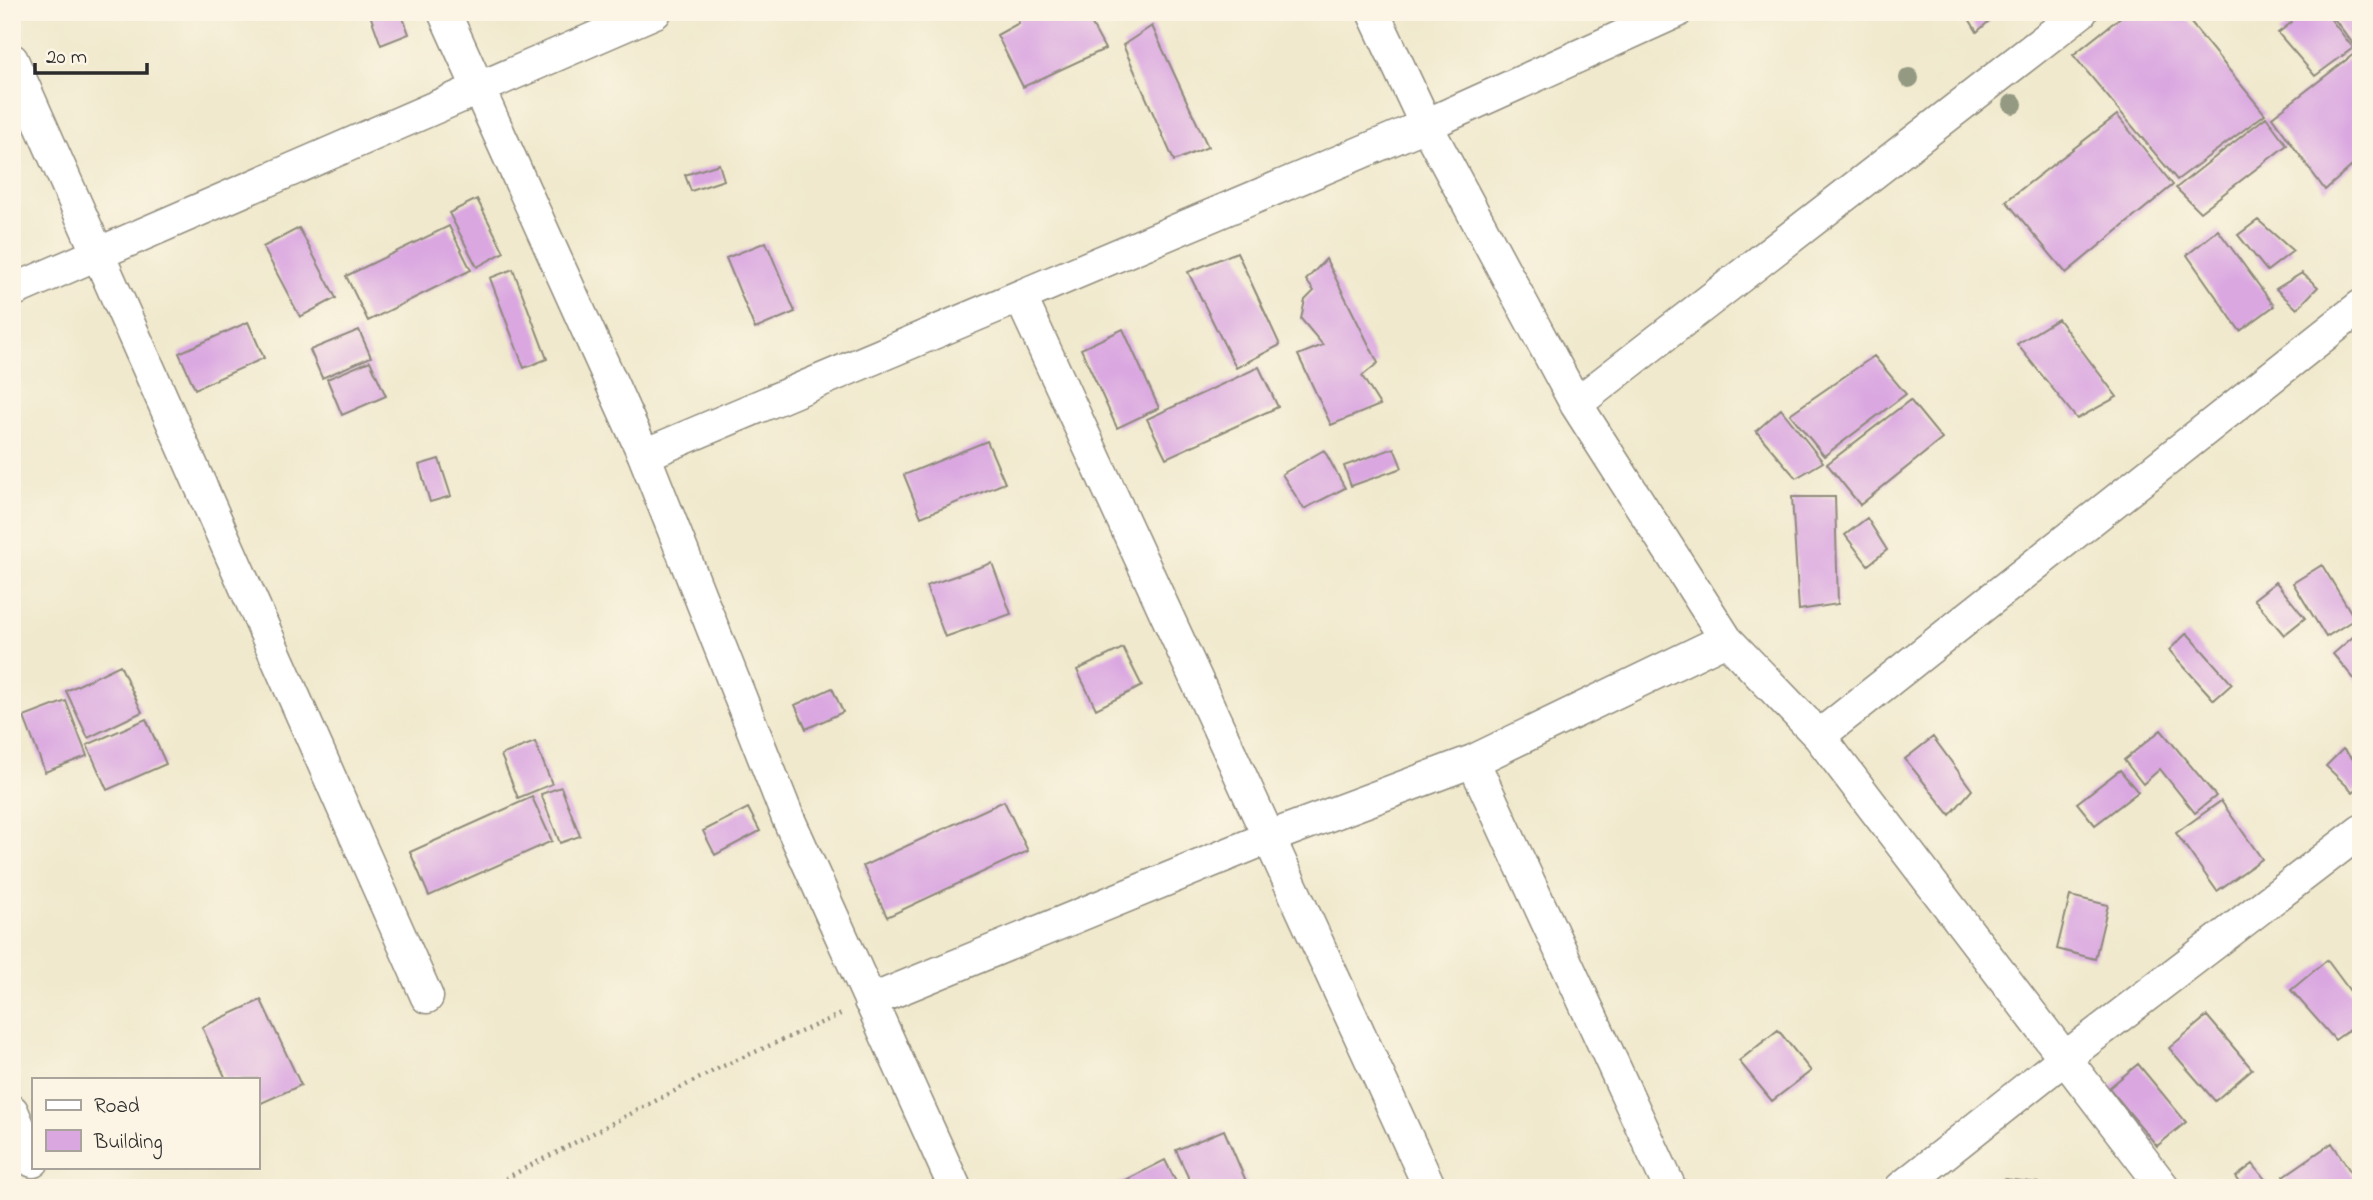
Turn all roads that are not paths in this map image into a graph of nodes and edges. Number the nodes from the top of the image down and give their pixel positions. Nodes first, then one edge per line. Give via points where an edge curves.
1 (444, 12) edge
2 (655, 12) edge
3 (1373, 12) edge
4 (1676, 12) edge
5 (2081, 12) edge
6 (12, 60) edge
7 (479, 90) junction
8 (1426, 125) junction
9 (99, 252) junction
10 (12, 291) edge
11 (1021, 298) junction
12 (2361, 306) edge
13 (1576, 404) junction
14 (644, 455) junction
15 (1726, 639) junction
16 (1819, 736) junction
17 (1474, 761) junction
18 (2361, 831) edge
19 (1270, 837) junction
20 (427, 997) dead end
21 (870, 1001) junction
22 (2066, 1057) junction
23 (12, 1111) edge
24 (32, 1159) edge
25 (36, 1168) edge
26 (1427, 1186) edge
27 (44, 1188) edge
28 (955, 1188) edge
29 (1670, 1188) edge
30 (1901, 1188) edge
31 (2164, 1188) edge

1 - 7 street
2 - 7 street
3 - 8 street
4 - 8 street
5 - 13 street
6 - 9 street
7 - 9 street
7 - 14 street
8 - 11 street
8 - 13 street
9 - 10 street
9 - 20 street
11 - 14 street
11 - 19 street
12 - 16 street
13 - 15 street
14 - 21 street via 788,818
15 - 16 street
15 - 17 street
16 - 22 street
17 - 19 street
17 - 29 street
18 - 22 street
19 - 21 street
19 - 26 street
21 - 28 street
22 - 30 street
22 - 31 street
23 - 24 street
25 - 27 street

